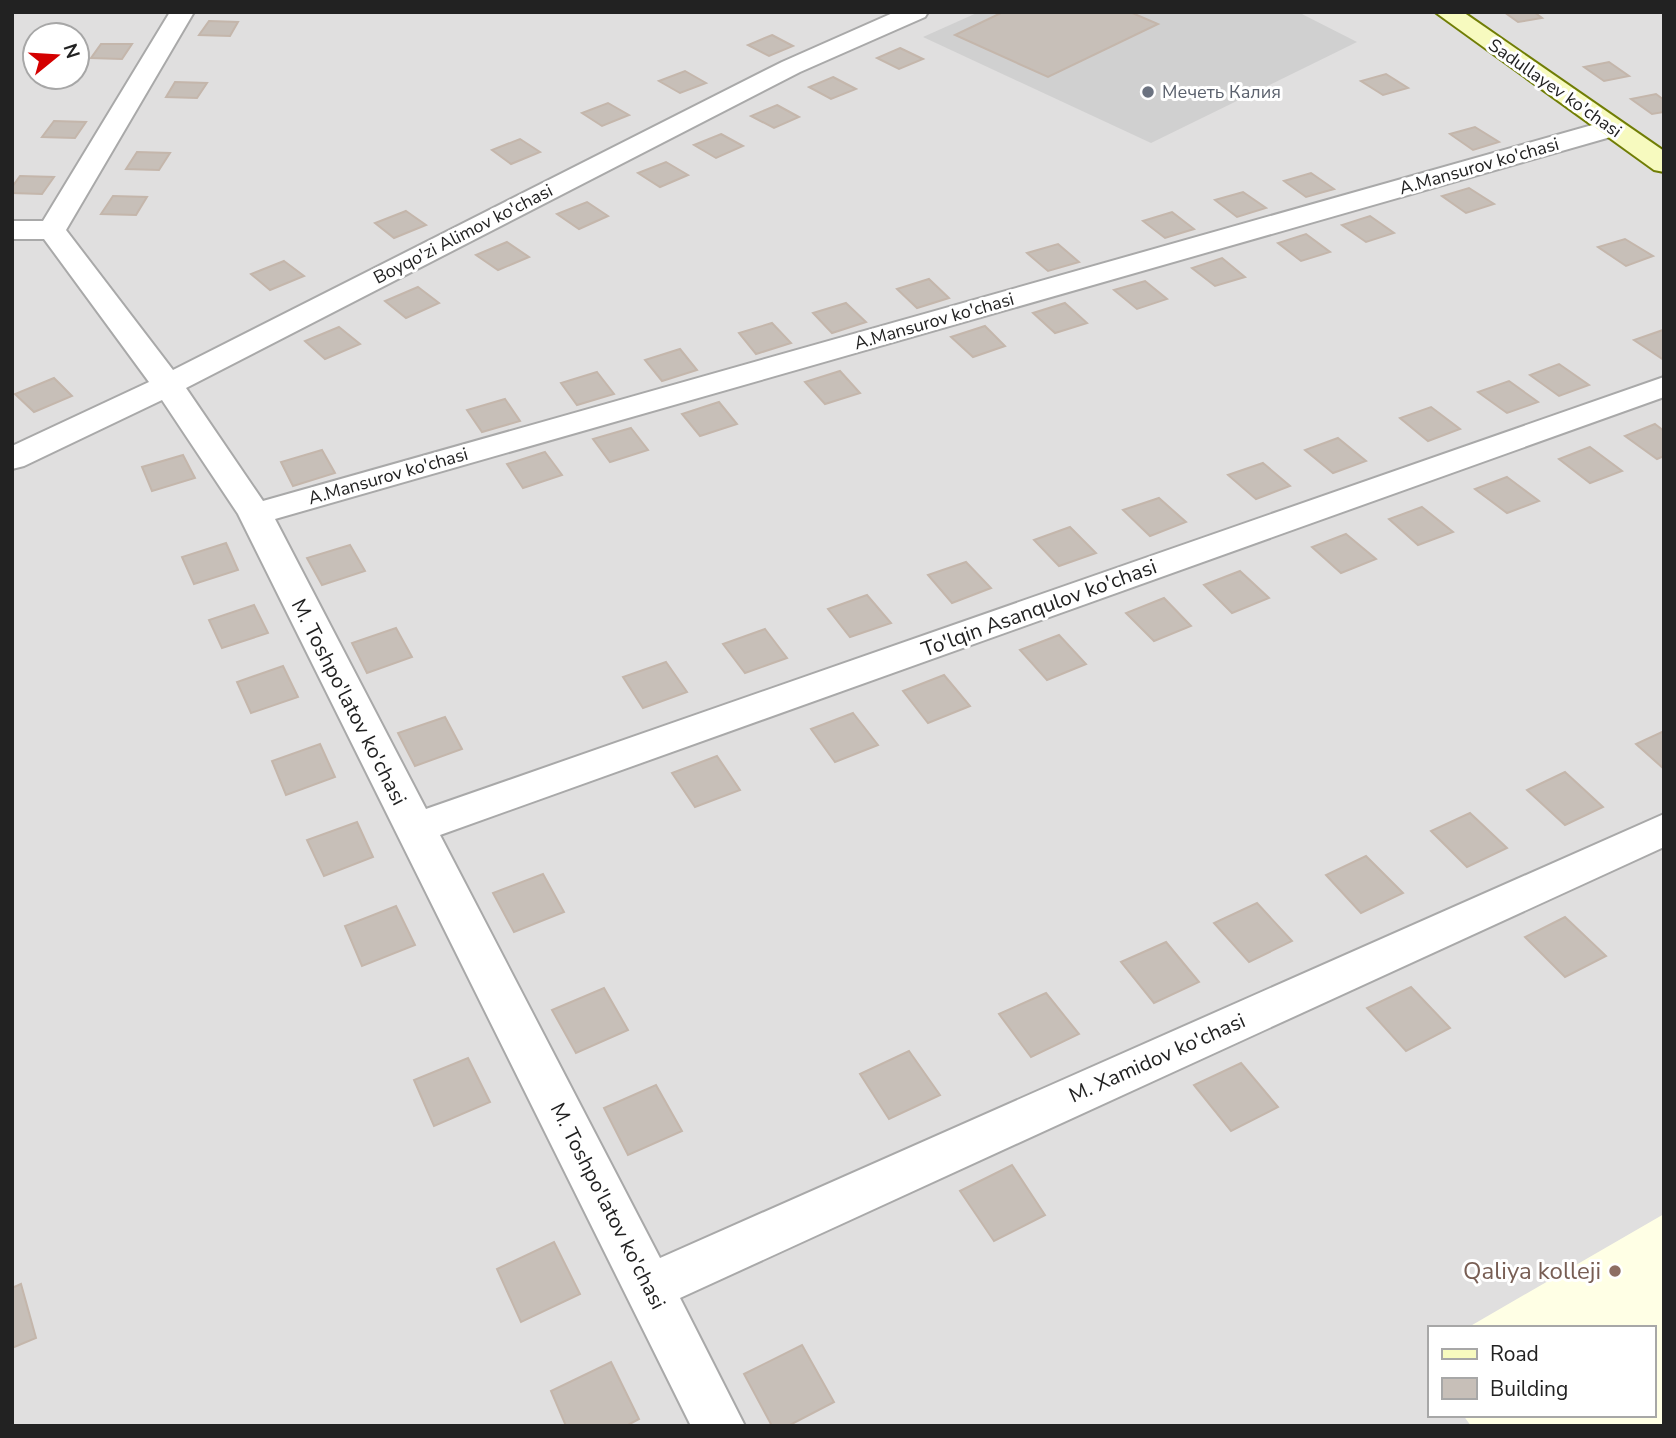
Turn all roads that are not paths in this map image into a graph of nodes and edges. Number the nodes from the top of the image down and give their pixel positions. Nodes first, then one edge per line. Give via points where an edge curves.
1 (182, 12) edge
2 (916, 12) edge
3 (1447, 12) edge
4 (1612, 128) junction
5 (1664, 164) edge
6 (12, 230) edge
7 (52, 230) junction
8 (168, 385) junction
9 (1664, 386) edge
10 (12, 459) edge
11 (255, 514) junction
12 (414, 829) junction
13 (1664, 829) edge
14 (650, 1287) junction
15 (719, 1426) edge

1 - 7 street
2 - 8 street, Boyqo'zi Alimov ko'chasi via 790,67
3 - 4 main road, Sadullayev ko'chasi
4 - 5 main road, Sadullayev ko'chasi
4 - 11 street, A.Mansurov ko'chasi
6 - 7 street
7 - 8 street, M. Toshpo'latov ko'chasi
8 - 10 street, Boyqo'zi Alimov ko'chasi
8 - 11 street, M. Toshpo'latov ko'chasi
9 - 12 street, To'lqin Asanqulov ko'chasi
11 - 12 street, M. Toshpo'latov ko'chasi
12 - 14 street, M. Toshpo'latov ko'chasi
13 - 14 street, M. Xamidov ko'chasi
14 - 15 street, M. Toshpo'latov ko'chasi

